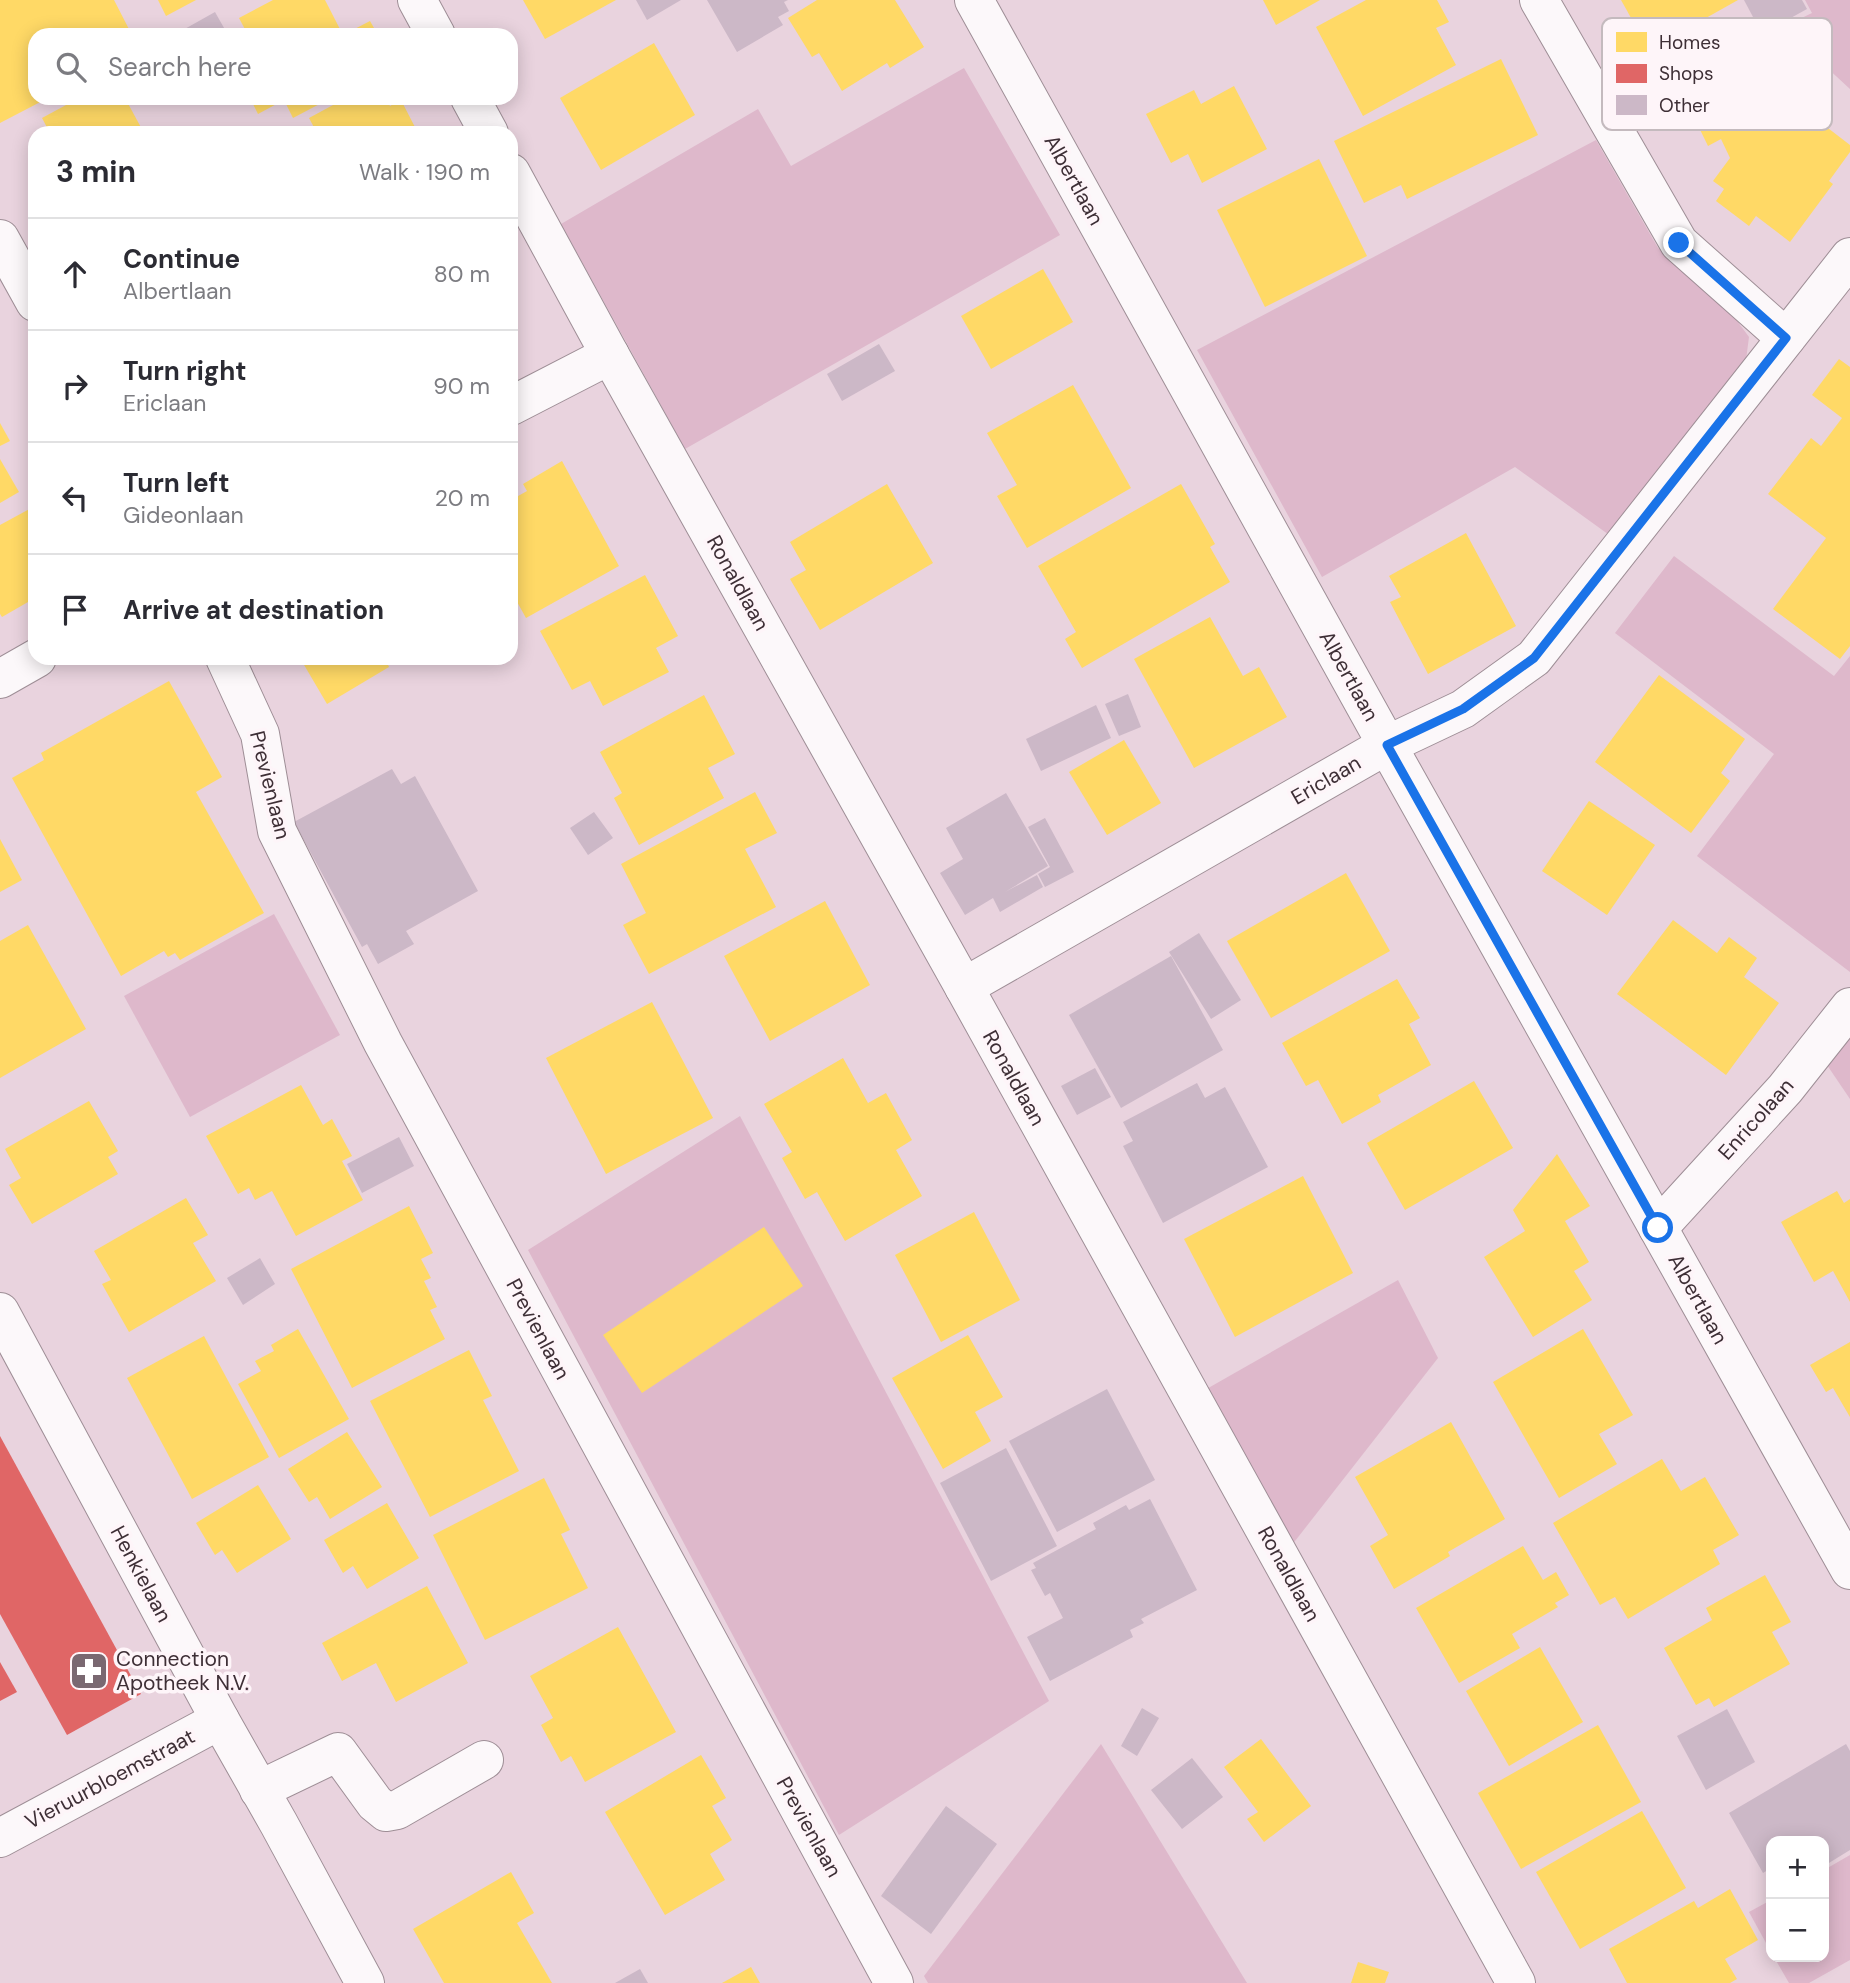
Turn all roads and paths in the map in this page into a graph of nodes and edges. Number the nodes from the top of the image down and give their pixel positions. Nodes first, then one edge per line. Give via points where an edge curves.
1 (417, 0) edge
2 (974, 0) edge
3 (1539, 0) edge
4 (432, 28) edge
5 (474, 105) edge
6 (1602, 109) edge
7 (485, 126) edge
8 (1614, 130) edge
9 (518, 186) edge
10 (0, 239) edge
11 (1850, 257) edge
12 (28, 289) edge
13 (1786, 338) junction
14 (610, 355) junction
15 (518, 402) edge
16 (28, 663) edge
17 (228, 665) edge
18 (0, 678) edge
19 (1387, 745) junction
20 (964, 987) junction
21 (1850, 1007) edge
22 (1658, 1228) junction
23 (0, 1312) edge
24 (1850, 1570) edge
25 (220, 1720) junction
26 (484, 1760) dead end
27 (259, 1790) junction
28 (0, 1838) edge
29 (365, 1983) edge
30 (894, 1983) edge
31 (1516, 1983) edge

1 - 4 street
2 - 19 street, Albertlaan
3 - 6 street
5 - 7 street
8 - 13 street via 1679,243
9 - 14 street, Ronaldlaan
10 - 12 street
11 - 13 street, Ericlaan
13 - 19 street, Ericlaan via 1534,658 1463,709
14 - 15 street
14 - 20 street, Ronaldlaan
16 - 18 street
17 - 30 street, Previenlaan via 260,734 277,831 377,1031
19 - 20 street, Ericlaan
19 - 22 street, Albertlaan
20 - 31 street, Ronaldlaan
21 - 22 street, Enricolaan via 1785,1088
22 - 24 street, Albertlaan
23 - 25 street, Henkielaan
25 - 27 street, Henkielaan
25 - 28 street, Vieruurbloemstraat
26 - 27 street via 386,1812 374,1803 338,1752
27 - 29 street, Henkielaan

